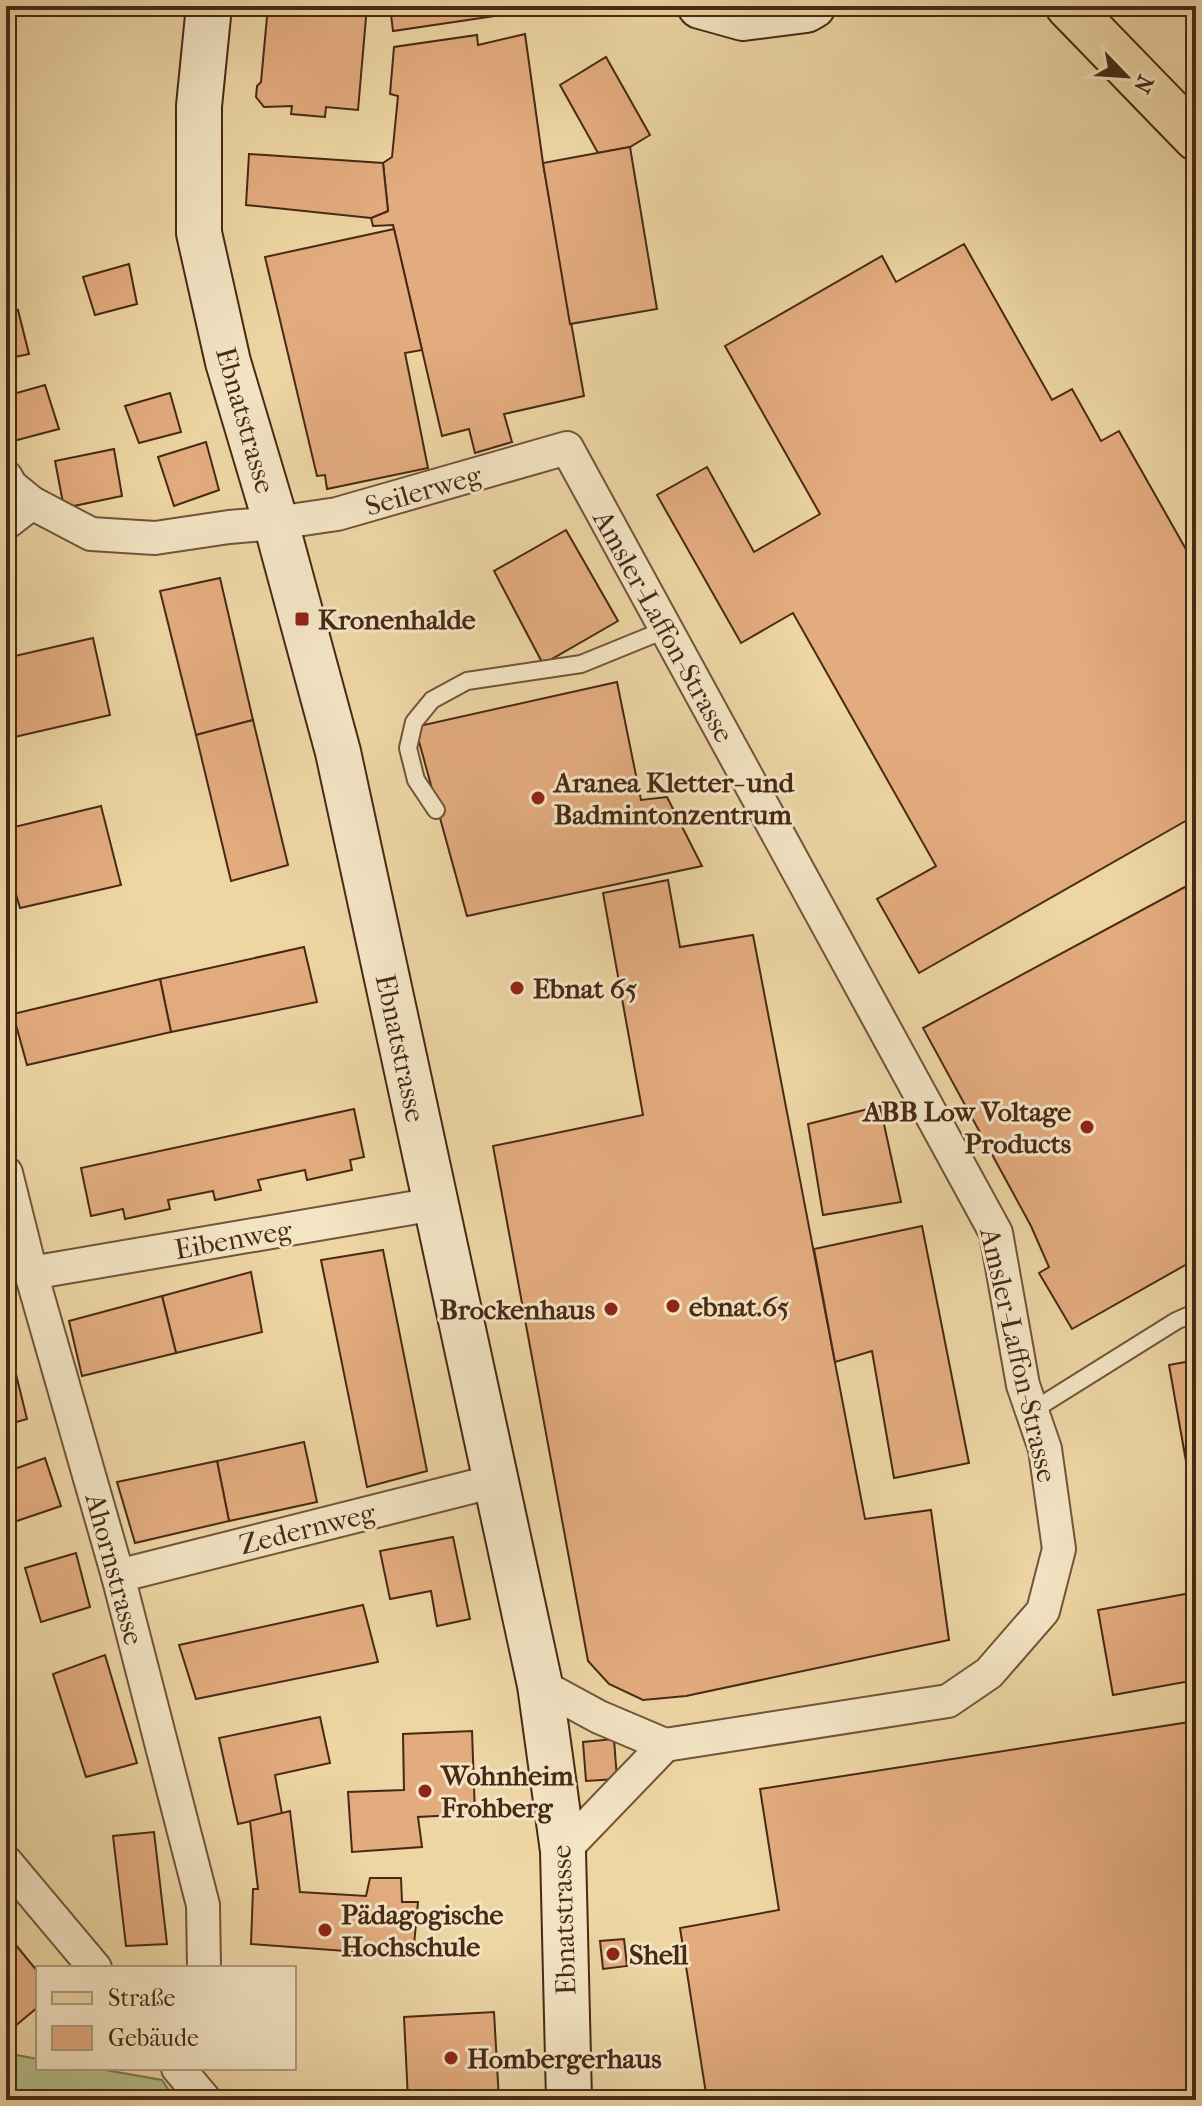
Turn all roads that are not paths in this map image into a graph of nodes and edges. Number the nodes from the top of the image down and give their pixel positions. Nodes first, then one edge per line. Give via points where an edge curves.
1 (209, 6) edge
2 (700, 6) edge
3 (813, 6) edge
4 (1068, 6) edge
5 (1190, 6) edge
6 (1196, 12) edge
7 (1196, 138) edge
8 (567, 448) joint
9 (6, 477) edge
10 (32, 503) junction
11 (6, 523) edge
12 (276, 523) junction
13 (667, 629) junction
14 (436, 810) dead end
15 (6, 1173) edge
16 (435, 1204) junction
17 (31, 1273) junction
18 (1196, 1312) edge
19 (1032, 1411) junction
20 (495, 1481) junction
21 (118, 1576) junction
22 (540, 1685) junction
23 (665, 1745) junction
24 (563, 1851) junction
25 (6, 1862) edge
26 (93, 1966) edge
27 (204, 1966) edge
28 (180, 2070) edge
29 (205, 2100) edge
30 (569, 2100) edge

1 - 12 street, Ebnatstrasse via 199,106 199,233 228,362
2 - 3 street via 743,18
4 - 7 main road
5 - 6 lane
8 - 12 street, Seilerweg via 337,514
8 - 13 street, Amsler-Laffon-Strasse
9 - 10 street
10 - 11 street
10 - 12 street via 91,534 155,538
12 - 16 street, Ebnatstrasse via 338,752
13 - 14 lane via 581,664 467,681 432,700 414,722 408,748 416,780
13 - 19 street, Amsler-Laffon-Strasse via 996,1233
15 - 17 street, Ahornstrasse
16 - 17 street, Eibenweg
16 - 20 street, Ebnatstrasse
17 - 21 street, Ahornstrasse
18 - 19 lane
19 - 23 street, Amsler-Laffon-Strasse via 1045,1449 1059,1549 1043,1611 989,1673 948,1701
20 - 21 street, Zedernweg
20 - 22 street, Ebnatstrasse
21 - 27 street, Ahornstrasse via 203,1905
22 - 23 street
22 - 24 street, Ebnatstrasse
23 - 24 street
24 - 30 street, Ebnatstrasse
25 - 26 street
28 - 29 street

